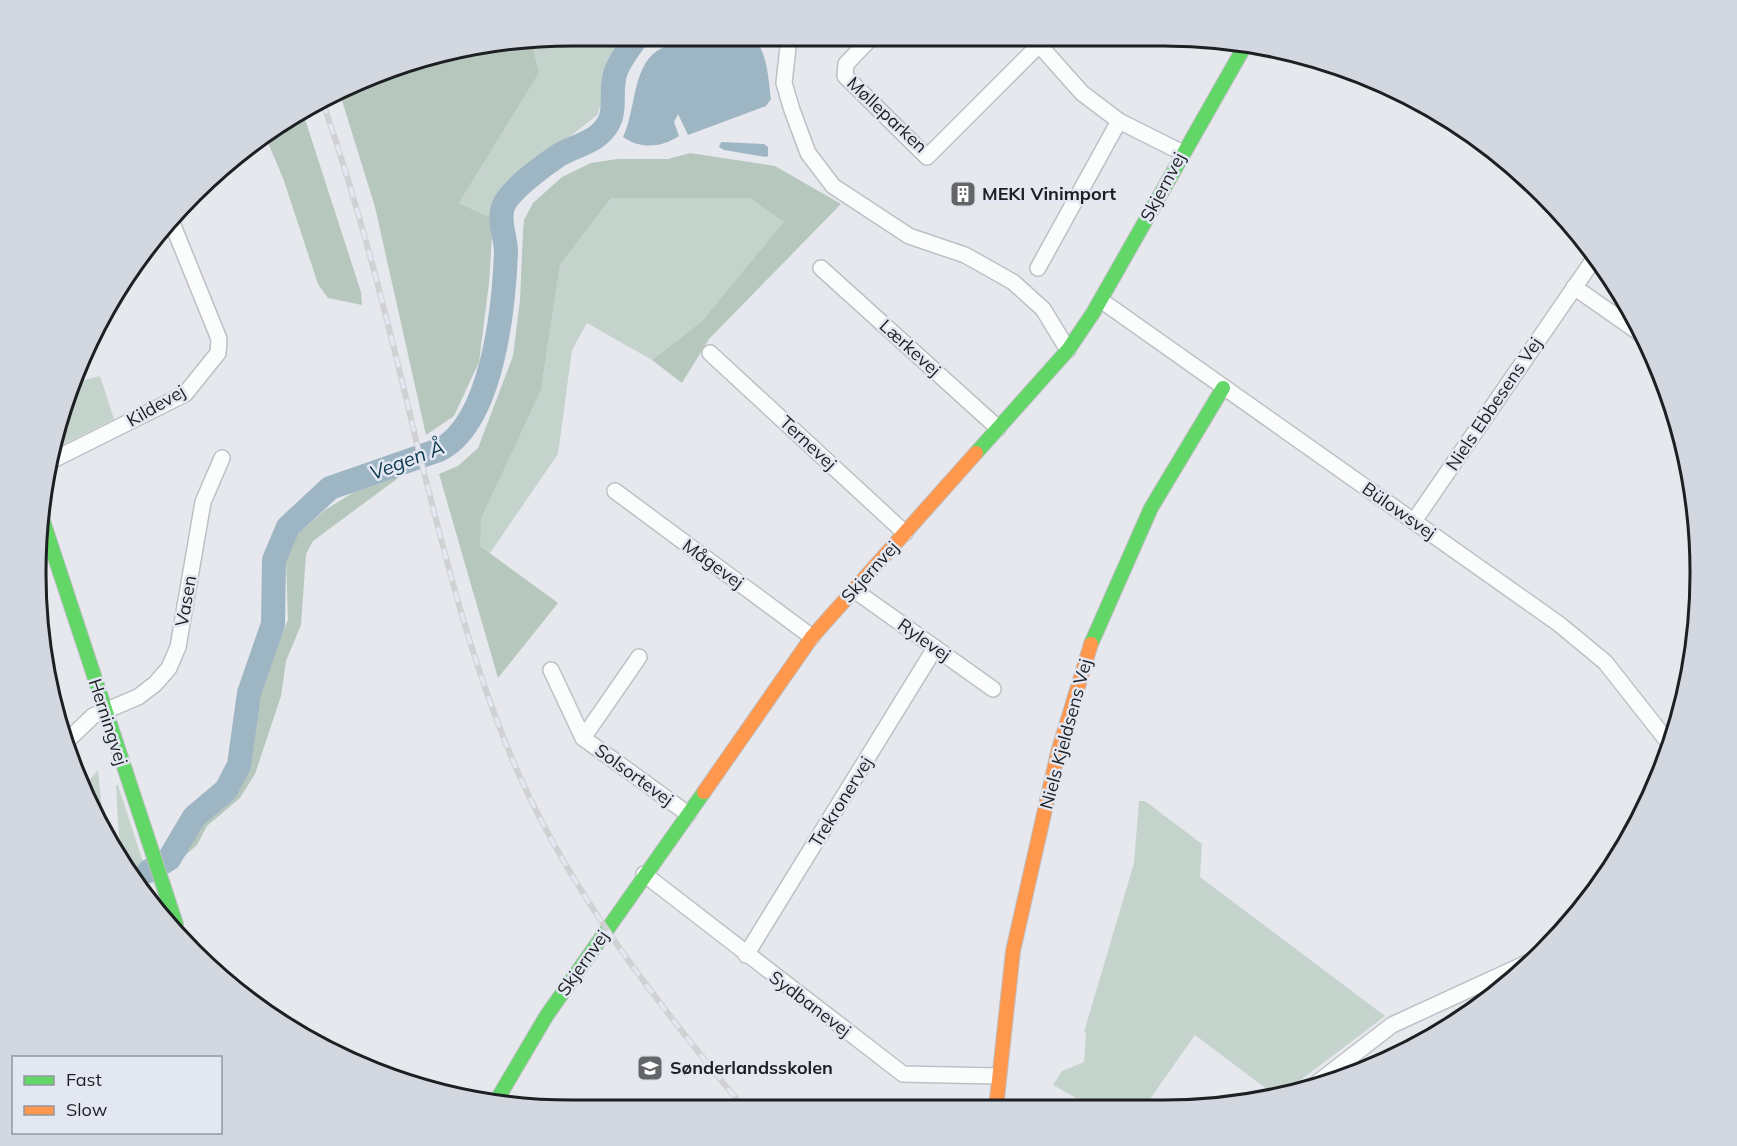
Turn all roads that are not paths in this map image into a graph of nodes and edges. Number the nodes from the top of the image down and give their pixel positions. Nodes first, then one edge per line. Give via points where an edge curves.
1 (788, 46) edge
2 (863, 46) edge
3 (1032, 46) edge
4 (1040, 46) edge
5 (1241, 52) edge
6 (1119, 121) junction
7 (1182, 152) junction
8 (174, 229) edge
9 (1590, 264) edge
10 (822, 268) dead end
11 (1038, 268) dead end
12 (1574, 287) junction
13 (1102, 301) junction
14 (1628, 325) edge
15 (1068, 350) junction
16 (710, 353) dead end
17 (1223, 388) junction
18 (998, 429) junction
19 (60, 457) edge
20 (222, 458) dead end
21 (615, 491) dead end
22 (1414, 521) junction
23 (905, 533) junction
24 (48, 537) edge
25 (854, 590) junction
26 (812, 637) junction
27 (935, 648) junction
28 (639, 657) dead end
29 (552, 670) dead end
30 (993, 689) dead end
31 (105, 711) junction
32 (72, 736) edge
33 (1664, 737) edge
34 (583, 738) junction
35 (688, 814) junction
36 (644, 874) junction
37 (170, 912) edge
38 (746, 955) junction
39 (1508, 972) edge
40 (1330, 1073) edge
41 (998, 1076) junction
42 (500, 1094) edge
43 (996, 1100) edge

1 - 15 street via 784,83 792,110 808,153 833,186 909,236 965,255 1013,282 1043,309
2 - 3 street, Mølleparken via 846,64 844,76 927,157
4 - 6 street, Mølleparken via 1082,93
5 - 7 street, Skjernvej
6 - 7 street, Mølleparken
6 - 11 street
7 - 13 street, Skjernvej
8 - 19 street, Kildevej via 219,339 218,353 185,394
9 - 12 street, Niels Ebbesens Vej
10 - 18 street, Lærkevej
12 - 14 street
12 - 22 street, Niels Ebbesens Vej
13 - 15 street, Skjernvej
13 - 17 street, Bülowsvej
15 - 18 street, Skjernvej
16 - 23 street, Ternevej
17 - 22 street, Bülowsvej
17 - 41 street, Niels Kjeldsens Vej via 1151,508 1093,637 1058,752 1013,951
18 - 23 street, Skjernvej
20 - 31 street, Vasen via 203,502 178,647 169,668 138,697
21 - 26 street, Mågevej
22 - 33 street, Bülowsvej via 1559,624 1605,662
23 - 25 street, Skjernvej
24 - 31 street, Herningvej
25 - 26 street, Skjernvej
25 - 27 street, Rylevej
26 - 35 street, Skjernvej
27 - 30 street, Rylevej
27 - 38 street, Trekronervej
28 - 34 street
29 - 34 street, Solsortevej
31 - 32 street, Vasen via 93,716
31 - 37 street, Herningvej
34 - 35 street, Solsortevej
35 - 36 street, Skjernvej
36 - 38 street, Sydbanevej
36 - 42 street, Skjernvej via 546,1015
38 - 41 street, Sydbanevej via 903,1074
39 - 40 street via 1392,1025
41 - 43 street, Niels Kjeldsens Vej

